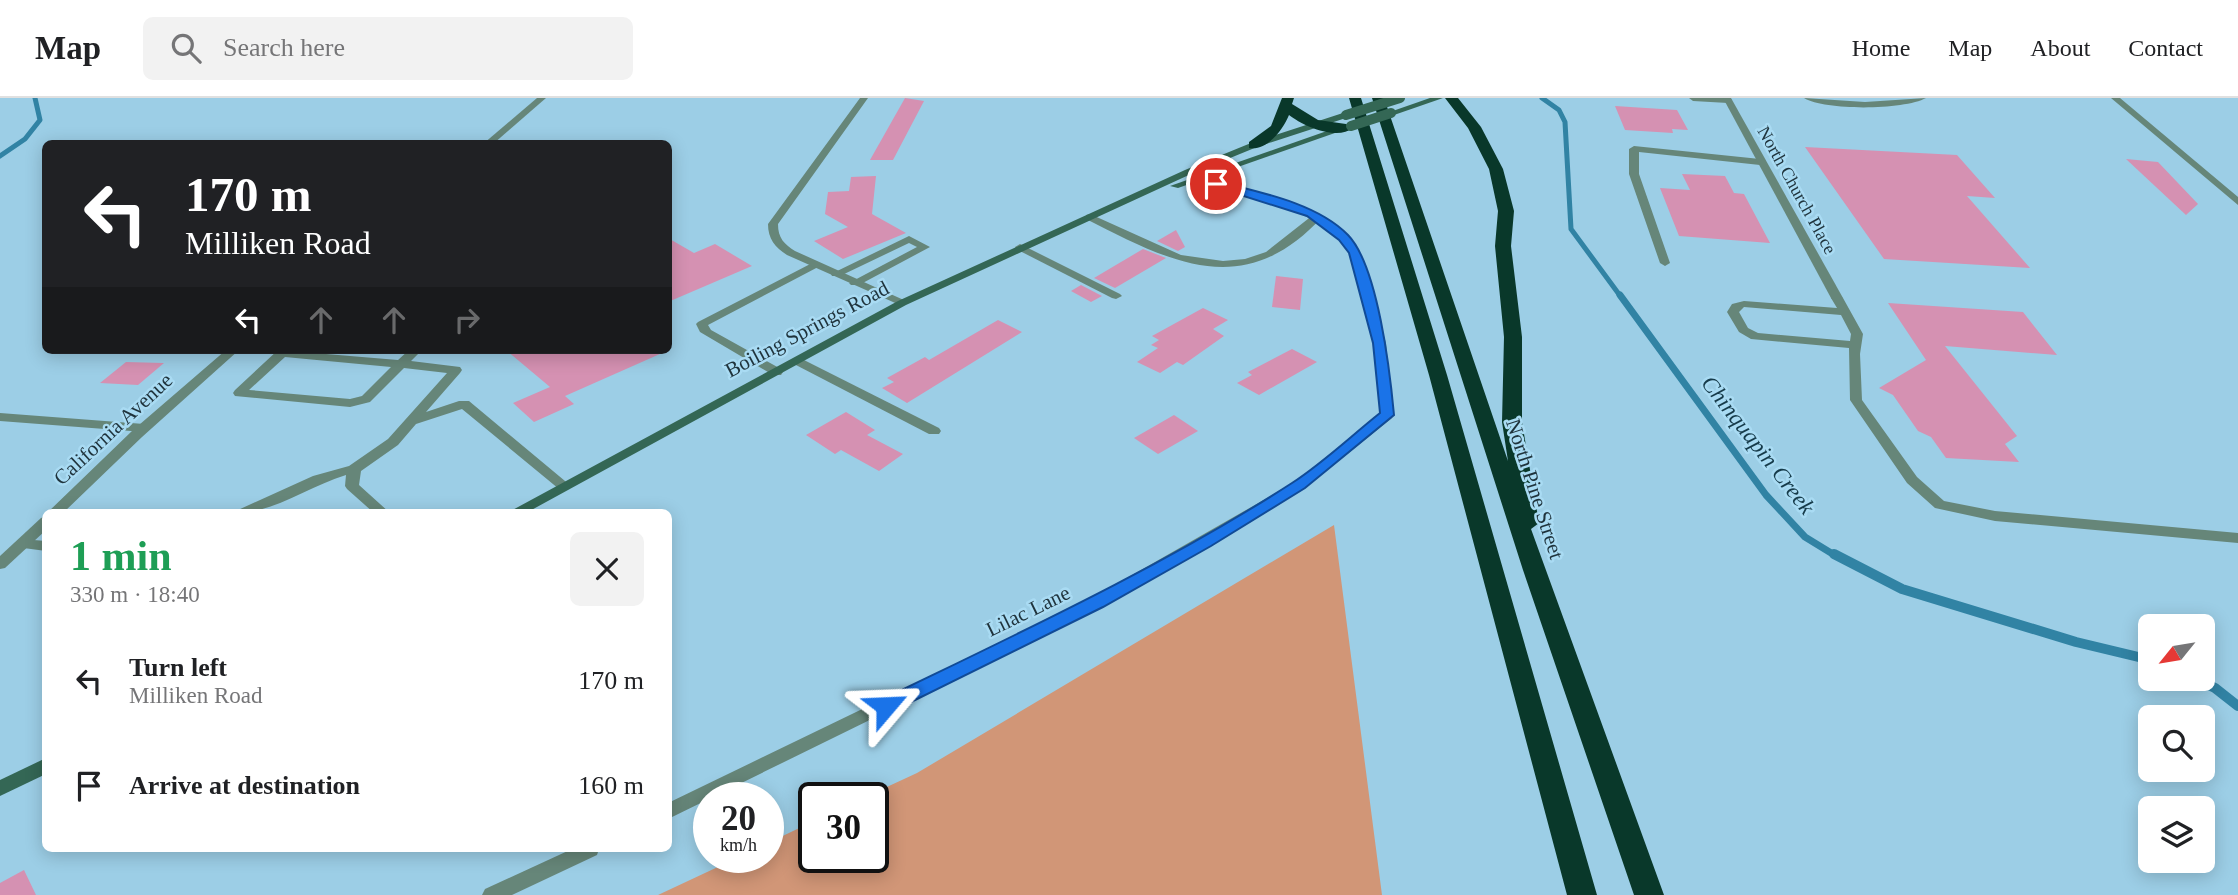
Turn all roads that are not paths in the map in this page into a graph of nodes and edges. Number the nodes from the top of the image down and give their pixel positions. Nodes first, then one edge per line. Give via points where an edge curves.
1 (542, 98) edge
2 (864, 98) edge
3 (1355, 98) edge
4 (1400, 98) edge
5 (1439, 98) edge
6 (1451, 98) edge
7 (1693, 98) edge
8 (1808, 98) edge
9 (1922, 98) edge
10 (2115, 98) edge
11 (1728, 99) edge
12 (1287, 102) edge
13 (1374, 103) edge
14 (1348, 123) junction
15 (1315, 124) junction
16 (492, 140) edge
17 (1254, 145) junction
18 (1760, 162) junction
19 (1188, 172) junction
20 (1199, 179) junction
21 (1130, 200) junction
22 (2238, 202) edge
23 (1090, 217) junction
24 (1317, 217) junction
25 (1020, 247) junction
26 (1665, 263) dead end
27 (816, 264) junction
28 (836, 274) junction
29 (855, 283) junction
30 (1116, 296) dead end
31 (902, 303) junction
32 (1845, 312) junction
33 (1855, 345) junction
34 (228, 354) edge
35 (280, 354) edge
36 (310, 354) edge
37 (412, 354) edge
38 (798, 361) junction
39 (401, 364) junction
40 (777, 372) junction
41 (0, 417) edge
42 (411, 421) junction
43 (144, 428) junction
44 (934, 431) dead end
45 (354, 469) junction
46 (564, 486) junction
47 (58, 509) edge
48 (252, 509) edge
49 (378, 509) edge
50 (521, 509) edge
51 (42, 525) edge
52 (2238, 538) edge
53 (21, 544) junction
54 (42, 546) edge
55 (0, 564) edge
56 (1534, 570) junction
57 (42, 767) edge
58 (0, 789) edge
59 (672, 810) edge
60 (584, 852) edge
61 (492, 895) edge
62 (1582, 895) edge
63 (1649, 895) edge

1 - 16 street
2 - 27 street via 773,224 778,245
3 - 62 highway via 1438,375
4 - 13 main road, Boiling Springs Road, bridge
5 - 14 main road, Boiling Springs Road, bridge
6 - 56 highway via 1475,127 1496,169 1506,211 1503,246 1513,337 1512,422
7 - 11 street
8 - 9 street via 1842,106 1877,106
10 - 22 street
11 - 18 street, North Church Place
12 - 15 highway via 1302,119
12 - 17 highway via 1277,128
13 - 14 main road, Boiling Springs Road, bridge
13 - 56 highway, North Pine Street
14 - 15 highway
14 - 20 main road, Boiling Springs Road
15 - 17 main road, Boiling Springs Road
17 - 19 main road, Boiling Springs Road
18 - 26 street via 1634,149 1634,174
18 - 32 street, North Church Place
19 - 20 street
19 - 21 main road, Boiling Springs Road
20 - 21 main road, Boiling Springs Road
20 - 24 street
21 - 23 main road, Boiling Springs Road
23 - 24 street via 1157,251 1211,266 1271,253
23 - 25 main road, Boiling Springs Road
24 - 59 street, Lilac Lane via 1344,237 1355,253 1380,343 1387,415 1300,485 1109,596
25 - 30 street
25 - 31 main road, Boiling Springs Road
27 - 28 street
27 - 40 street via 702,324 705,332
28 - 29 street
28 - 29 street via 909,239 925,247
29 - 31 street
31 - 38 main road, Boiling Springs Road
32 - 33 street, North Church Place via 1857,334
32 - 33 street via 1744,304 1735,306 1733,312 1743,330 1755,336
33 - 52 street, North Church Place via 1856,400 1912,480 1940,505 1995,516
34 - 43 street, California Avenue
35 - 39 street via 239,393 350,403 366,399
36 - 39 street
37 - 39 street
38 - 40 main road, Boiling Springs Road
38 - 44 street
39 - 42 street via 456,370
40 - 46 main road, Boiling Springs Road
41 - 43 street
42 - 45 street via 393,442
42 - 46 street via 464,404
43 - 47 street, California Avenue
45 - 48 street via 318,479
45 - 49 street via 352,486
46 - 50 main road, Boiling Springs Road
51 - 53 street
53 - 54 street
53 - 55 street
56 - 63 highway, North Pine Street
57 - 58 main road
60 - 61 street

